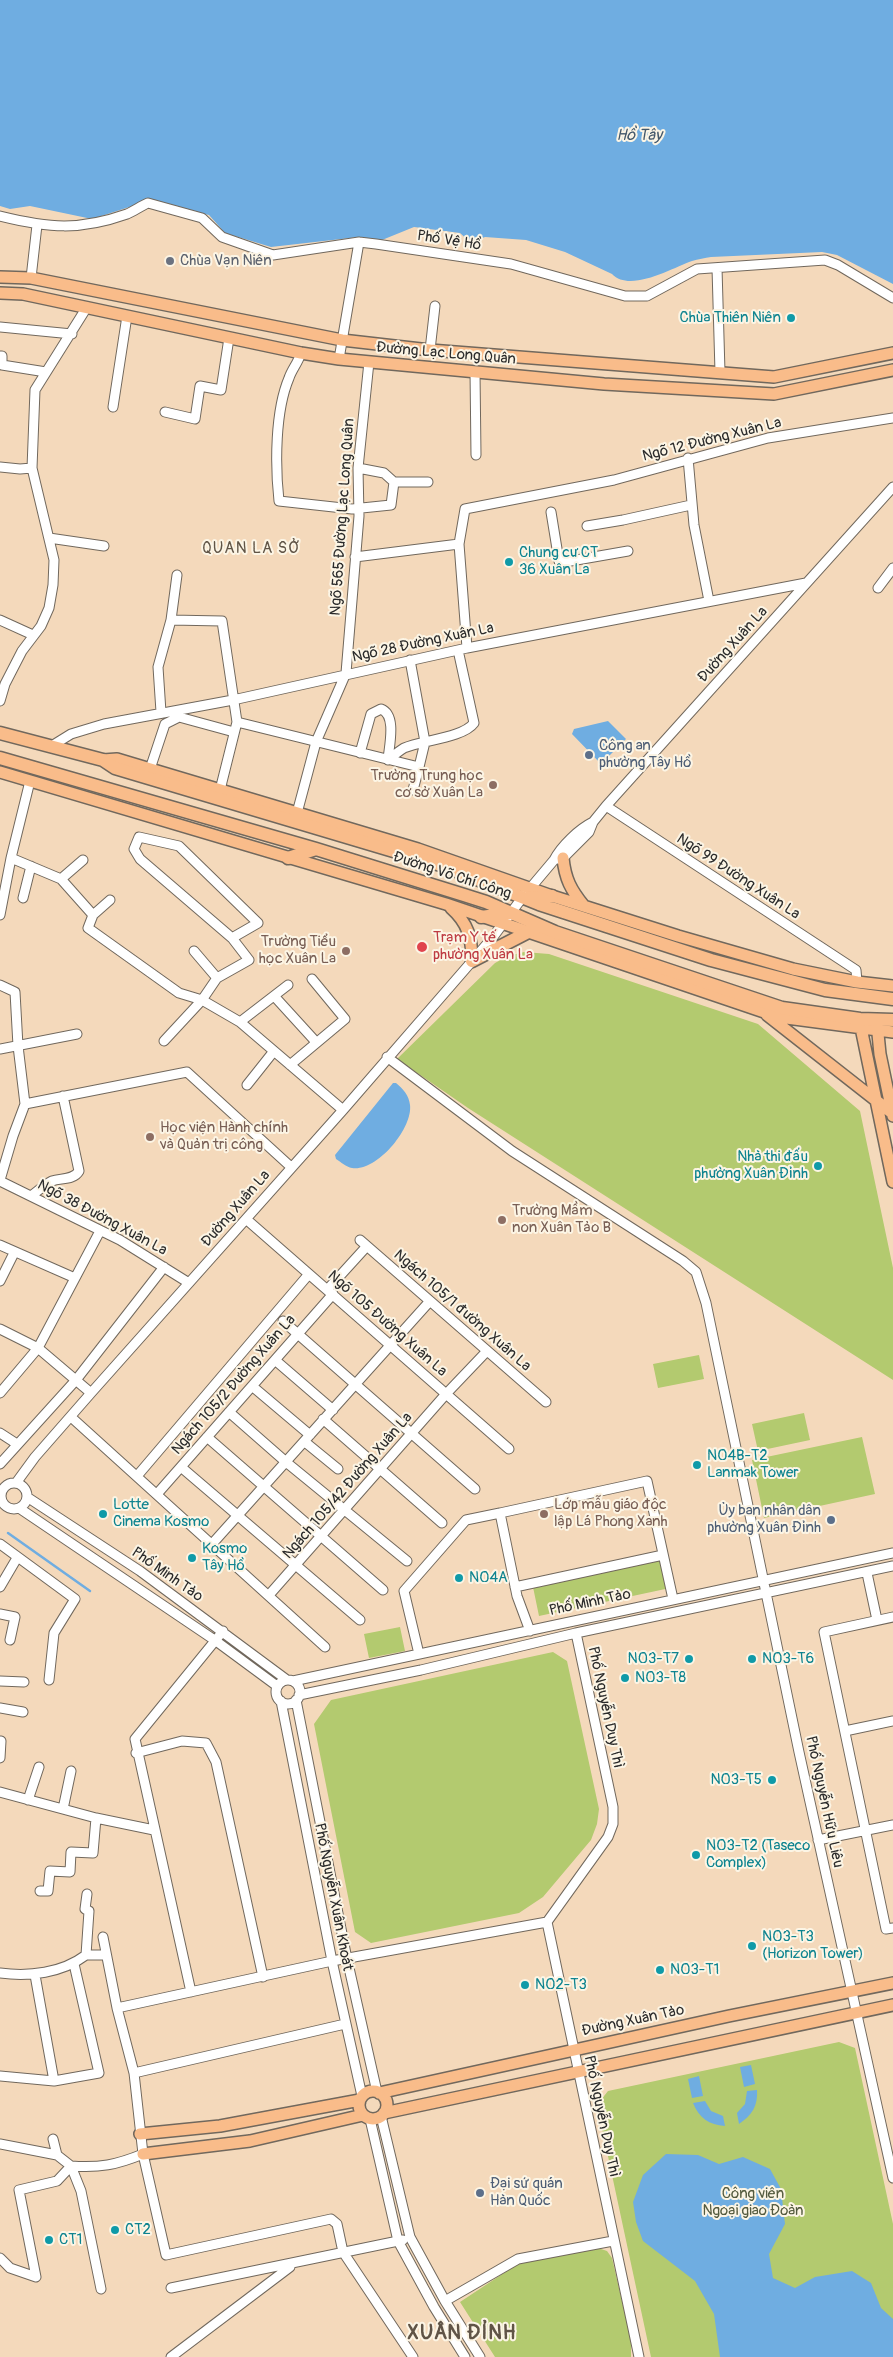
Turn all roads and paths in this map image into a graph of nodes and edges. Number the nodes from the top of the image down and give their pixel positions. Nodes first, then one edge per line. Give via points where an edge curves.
1 (0, 216) edge
2 (37, 225) junction
3 (359, 242) junction
4 (717, 268) junction
5 (0, 277) edge
6 (31, 278) junction
7 (0, 293) edge
8 (893, 298) edge
9 (435, 306) dead end
10 (87, 307) junction
11 (128, 316) junction
12 (0, 327) edge
13 (72, 334) junction
14 (229, 338) junction
15 (342, 340) junction
16 (430, 350) junction
17 (301, 353) junction
18 (893, 353) edge
19 (0, 356) edge
20 (339, 359) junction
21 (369, 362) junction
22 (893, 370) edge
23 (46, 372) junction
24 (475, 372) junction
25 (720, 372) junction
26 (113, 406) dead end
27 (165, 412) dead end
28 (893, 418) edge
29 (476, 455) dead end
30 (688, 458) junction
31 (0, 467) edge
32 (32, 468) junction
33 (358, 468) junction
34 (394, 482) junction
35 (428, 482) dead end
36 (893, 487) edge
37 (692, 505) junction
38 (360, 507) junction
39 (551, 512) dead end
40 (588, 526) dead end
41 (49, 538) junction
42 (459, 544) junction
43 (104, 546) dead end
44 (628, 551) dead end
45 (355, 557) junction
46 (893, 568) edge
47 (178, 574) dead end
48 (806, 583) junction
49 (878, 588) dead end
50 (709, 601) junction
51 (0, 620) edge
52 (171, 620) junction
53 (33, 635) junction
54 (462, 649) junction
55 (410, 660) junction
56 (346, 673) junction
57 (2, 684) edge
58 (233, 700) junction
59 (0, 701) edge
60 (161, 712) junction
61 (235, 727) junction
62 (0, 733) edge
63 (316, 742) junction
64 (425, 742) junction
65 (50, 747) junction
66 (360, 753) junction
67 (0, 758) edge
68 (103, 760) junction
69 (388, 760) junction
70 (418, 767) junction
71 (150, 769) junction
72 (0, 772) edge
73 (30, 781) junction
74 (220, 790) junction
75 (413, 790) dead end
76 (606, 806) junction
77 (297, 812) junction
78 (316, 849) junction
79 (11, 858) junction
80 (288, 858) junction
81 (559, 859) junction
82 (83, 860) dead end
83 (31, 866) junction
84 (481, 871) junction
85 (61, 879) junction
86 (488, 883) junction
87 (526, 893) junction
88 (552, 896) joint
89 (23, 898) dead end
90 (110, 900) dead end
91 (446, 904) junction
92 (584, 906) junction
93 (512, 913) junction
94 (0, 915) edge
95 (93, 915) junction
96 (481, 917) junction
97 (503, 924) junction
98 (540, 926) junction
99 (527, 933) junction
100 (569, 937) junction
101 (232, 938) junction
102 (578, 948) junction
103 (194, 951) dead end
104 (472, 961) junction
105 (217, 978) junction
106 (312, 979) dead end
107 (856, 982) junction
108 (0, 985) edge
109 (288, 985) dead end
110 (893, 986) edge
111 (275, 997) junction
112 (893, 999) edge
113 (202, 1000) junction
114 (764, 1012) junction
115 (812, 1013) junction
116 (778, 1017) junction
117 (893, 1020) edge
118 (240, 1022) junction
119 (860, 1023) junction
120 (877, 1025) junction
121 (893, 1032) edge
122 (77, 1034) dead end
123 (164, 1041) dead end
124 (316, 1042) junction
125 (18, 1046) junction
126 (0, 1050) edge
127 (274, 1051) junction
128 (387, 1057) junction
129 (290, 1064) junction
130 (247, 1085) dead end
131 (62, 1096) junction
132 (876, 1100) junction
133 (25, 1104) junction
134 (343, 1110) junction
135 (892, 1115) edge
136 (291, 1167) junction
137 (0, 1180) edge
138 (893, 1182) edge
139 (32, 1196) junction
140 (246, 1219) junction
141 (100, 1231) junction
142 (0, 1246) edge
143 (14, 1253) junction
144 (164, 1267) junction
145 (309, 1274) junction
146 (75, 1278) junction
147 (0, 1281) edge
148 (189, 1283) junction
149 (330, 1292) junction
150 (430, 1301) junction
151 (283, 1320) dead end
152 (0, 1329) edge
153 (298, 1333) junction
154 (389, 1344) junction
155 (38, 1348) junction
156 (487, 1351) junction
157 (274, 1360) junction
158 (76, 1380) junction
159 (354, 1384) junction
160 (252, 1386) junction
161 (0, 1393) edge
162 (91, 1393) junction
163 (446, 1394) junction
164 (546, 1402) dead end
165 (333, 1410) junction
166 (229, 1412) junction
167 (71, 1417) junction
168 (323, 1419) junction
169 (0, 1433) edge
170 (411, 1433) junction
171 (207, 1437) junction
172 (307, 1438) junction
173 (17, 1444) junction
174 (509, 1449) dead end
175 (286, 1462) junction
176 (0, 1464) edge
177 (180, 1466) junction
178 (338, 1469) dead end
179 (379, 1470) junction
180 (137, 1476) junction
181 (16, 1483) junction
182 (2, 1486) edge
183 (263, 1487) junction
184 (475, 1489) dead end
185 (157, 1494) junction
186 (27, 1497) junction
187 (1, 1503) edge
188 (19, 1508) junction
189 (346, 1509) junction
190 (500, 1513) junction
191 (236, 1515) junction
192 (442, 1523) dead end
193 (321, 1536) junction
194 (0, 1544) edge
195 (212, 1544) junction
196 (893, 1552) edge
197 (663, 1555) junction
198 (17, 1558) junction
199 (408, 1561) dead end
200 (296, 1565) junction
201 (893, 1566) edge
202 (868, 1573) junction
203 (763, 1581) junction
204 (0, 1587) edge
205 (515, 1587) junction
206 (383, 1590) dead end
207 (766, 1594) junction
208 (270, 1595) junction
209 (673, 1599) junction
210 (0, 1614) edge
211 (893, 1617) edge
212 (360, 1620) dead end
213 (878, 1620) junction
214 (530, 1630) junction
215 (223, 1632) junction
216 (576, 1633) junction
217 (10, 1640) dead end
218 (216, 1641) junction
219 (325, 1647) dead end
220 (419, 1654) junction
221 (49, 1680) dead end
222 (290, 1680) junction
223 (0, 1681) edge
224 (24, 1682) dead end
225 (277, 1686) junction
226 (297, 1698) junction
227 (281, 1701) junction
228 (0, 1708) edge
229 (23, 1712) dead end
230 (893, 1721) edge
231 (845, 1731) junction
232 (1, 1741) dead end
233 (136, 1753) junction
234 (0, 1758) edge
235 (39, 1767) dead end
236 (71, 1771) dead end
237 (0, 1792) edge
238 (28, 1800) junction
239 (63, 1809) junction
240 (96, 1818) junction
241 (893, 1824) edge
242 (154, 1830) junction
243 (866, 1830) junction
244 (818, 1840) junction
245 (40, 1891) dead end
246 (87, 1894) dead end
247 (547, 1922) junction
248 (893, 1928) edge
249 (103, 1937) dead end
250 (86, 1955) junction
251 (106, 1955) junction
252 (347, 1959) junction
253 (332, 1961) junction
254 (74, 1964) junction
255 (0, 1973) edge
256 (35, 1975) junction
257 (263, 1977) junction
258 (893, 1983) edge
259 (851, 1991) junction
260 (191, 1992) junction
261 (893, 2005) edge
262 (117, 2008) junction
263 (856, 2012) junction
264 (345, 2024) junction
265 (573, 2050) junction
266 (578, 2072) junction
267 (134, 2073) junction
268 (0, 2076) edge
269 (54, 2081) junction
270 (378, 2093) junction
271 (361, 2098) junction
272 (375, 2116) junction
273 (140, 2134) junction
274 (53, 2139) dead end
275 (0, 2144) edge
276 (143, 2154) junction
277 (57, 2155) junction
278 (71, 2166) junction
279 (893, 2178) edge
280 (410, 2237) junction
281 (398, 2241) junction
282 (613, 2241) junction
283 (342, 2252) junction
284 (0, 2258) edge
285 (294, 2264) junction
286 (172, 2288) dead end
287 (101, 2289) dead end
288 (444, 2301) junction
289 (171, 2357) edge
290 (413, 2357) edge
291 (465, 2357) edge
292 (480, 2357) edge
293 (639, 2357) edge

1 - 2 street, Phố Vệ Hồ
2 - 3 street, Phố Vệ Hồ via 80,225 130,213 148,203 202,218 222,238 273,255
2 - 6 street
3 - 4 street, Phố Vệ Hồ via 511,264 625,296 647,296 690,272
3 - 15 street
4 - 8 street, Phố Vệ Hồ via 825,260
4 - 25 street
5 - 6 main road, Đường Lạc Long Quân
6 - 15 main road, Đường Lạc Long Quân
7 - 10 main road, Đường Lạc Long Quân via 23,294
9 - 16 street
10 - 11 main road, Đường Lạc Long Quân
10 - 13 street
11 - 14 main road, Đường Lạc Long Quân
11 - 26 street
12 - 13 street
13 - 23 street
14 - 17 main road, Đường Lạc Long Quân
14 - 27 street via 220,390 200,386 195,419
15 - 16 main road, Đường Lạc Long Quân
15 - 20 street
16 - 25 main road, Đường Lạc Long Quân
17 - 20 main road, Đường Lạc Long Quân
17 - 38 street via 289,377 278,422 279,501 352,509
18 - 25 main road, Đường Lạc Long Quân via 774,377
19 - 23 street via 2,365
20 - 21 main road, Đường Lạc Long Quân
21 - 24 main road, Đường Lạc Long Quân
21 - 33 street, Ngõ 565 Đường Lạc Long Quân
22 - 24 main road, Đường Lạc Long Quân via 774,394 604,384
23 - 32 street via 35,390
24 - 29 street
28 - 30 street, Ngõ 12 Đường Xuân La via 768,438
30 - 37 street
30 - 42 street, Ngõ 12 Đường Xuân La via 614,480 465,509
31 - 32 street
32 - 41 street
33 - 34 street via 384,473
33 - 38 street, Ngõ 565 Đường Lạc Long Quân
34 - 35 street
34 - 38 street via 390,504
36 - 48 street, Đường Xuân La
37 - 40 street
37 - 50 street
38 - 45 street, Ngõ 565 Đường Lạc Long Quân
39 - 44 street via 559,562
41 - 43 street
41 - 53 street via 54,560 53,585 49,608
42 - 45 street
42 - 54 street
45 - 56 street, Ngõ 565 Đường Lạc Long Quân
46 - 49 street
47 - 52 street
48 - 50 street, Ngõ 28 Đường Xuân La
48 - 76 street, Đường Xuân La
50 - 54 street, Ngõ 28 Đường Xuân La
51 - 53 street
52 - 58 street via 222,621
52 - 60 street via 158,667
53 - 57 street
54 - 55 street, Ngõ 28 Đường Xuân La
54 - 64 street via 474,723 464,731
55 - 56 street, Ngõ 28 Đường Xuân La
55 - 64 street
56 - 58 street, Ngõ 28 Đường Xuân La
56 - 63 street, Ngõ 565 Đường Lạc Long Quân
57 - 59 street
58 - 60 street, Ngõ 28 Đường Xuân La
58 - 61 street
60 - 65 street, Ngõ 28 Đường Xuân La via 71,734
61 - 63 street
61 - 71 street via 179,717 171,719 165,724
61 - 74 street
62 - 65 highway, Đường Võ Chí Công
63 - 66 street
63 - 77 street, Ngõ 565 Đường Lạc Long Quân
64 - 69 street via 404,748
64 - 70 street
65 - 68 highway, Đường Võ Chí Công
66 - 69 street
66 - 69 street via 371,714 380,709 390,718
67 - 78 highway, Đường Võ Chí Công
68 - 71 main road, Đường Võ Chí Công via 117,759
68 - 86 highway, Đường Võ Chí Công via 115,768 444,866
69 - 70 street
70 - 75 street
71 - 74 main road, Đường Võ Chí Công
72 - 73 main road, Đường Võ Chí Công
73 - 79 street
73 - 80 main road, Đường Võ Chí Công
74 - 77 main road, Đường Võ Chí Công
76 - 81 street, Đường Xuân La via 589,832
76 - 107 street, Ngõ 99 Đường Xuân La via 856,970
77 - 84 main road, Đường Võ Chí Công
78 - 80 highway
78 - 93 highway, Đường Võ Chí Công
79 - 83 street
79 - 94 street
80 - 91 main road, Đường Võ Chí Công
81 - 87 street, Đường Xuân La
81 - 92 main road via 570,888
82 - 85 street
83 - 85 street
83 - 89 street
84 - 86 highway
84 - 87 main road, Đường Võ Chí Công
85 - 95 street
86 - 87 highway, Đường Võ Chí Công
87 - 88 highway
87 - 93 street, Đường Xuân La
87 - 112 highway, Đường Võ Chí Công via 711,960 845,994
88 - 92 main road
90 - 95 street
91 - 96 main road, Đường Võ Chí Công
91 - 104 main road via 462,918 471,935
92 - 107 main road via 769,962
93 - 96 highway
93 - 97 street, Đường Xuân La
93 - 98 highway, Đường Võ Chí Công
95 - 113 street via 88,928 179,993
96 - 97 main road, Đường Võ Chí Công
97 - 99 main road, Đường Võ Chí Công
97 - 104 street, Đường Xuân La
98 - 99 highway
98 - 100 highway, Đường Võ Chí Công
99 - 102 main road, Đường Võ Chí Công
99 - 104 highway
100 - 102 highway
100 - 115 highway, Đường Võ Chí Công via 782,1008
101 - 101 street via 258,923 179,846 136,839 136,854 148,868
101 - 105 street via 249,960
102 - 114 main road, Đường Võ Chí Công
103 - 105 street
104 - 128 street, Đường Xuân La
105 - 113 street
106 - 124 street via 345,1019
107 - 110 main road
108 - 125 street via 16,992
109 - 111 street
111 - 118 street
111 - 124 street
113 - 118 street
113 - 123 street
114 - 116 main road, Đường Võ Chí Công
114 - 132 main road
115 - 116 highway
115 - 119 highway, Đường Võ Chí Công
116 - 119 main road, Đường Võ Chí Công
117 - 120 highway, Đường Võ Chí Công
118 - 127 street
119 - 120 highway, Đường Võ Chí Công
119 - 132 main road
120 - 121 main road, Đường Võ Chí Công
120 - 135 main road
122 - 125 street
124 - 129 street
125 - 126 street
125 - 133 street
127 - 129 street
127 - 130 street
128 - 134 street, Đường Xuân La
128 - 203 street, Phố Nguyễn Hữu Liêu via 512,1151 691,1266 706,1303
129 - 134 street
131 - 133 street
131 - 136 street via 187,1072
131 - 139 street via 79,1170 72,1176 53,1181
132 - 135 main road
132 - 138 main road
133 - 137 street
134 - 136 street, Đường Xuân La
136 - 140 street, Đường Xuân La
137 - 139 street, Ngõ 38 Đường Xuân La
139 - 141 street, Ngõ 38 Đường Xuân La
140 - 145 street, Ngõ 105 Đường Xuân La
140 - 148 street, Đường Xuân La
141 - 144 street, Ngõ 38 Đường Xuân La
141 - 146 street
142 - 143 street
143 - 146 street
143 - 147 street
144 - 148 street, Ngõ 38 Đường Xuân La
144 - 158 street
145 - 149 street, Ngõ 105 Đường Xuân La
145 - 180 street
146 - 155 street
148 - 162 street, Đường Xuân La
149 - 150 street, Ngách 105/1 đường Xuân La via 364,1243
149 - 153 street, Ngách 105/2 Đường Xuân La
149 - 154 street, Ngõ 105 Đường Xuân La
150 - 154 street
150 - 156 street, Ngách 105/1 đường Xuân La
151 - 153 street
152 - 155 street
153 - 157 street, Ngách 105/2 Đường Xuân La
153 - 159 street
154 - 159 street
154 - 163 street, Ngõ 105 Đường Xuân La
155 - 158 street
155 - 161 street
156 - 163 street, Ngách 105/42 Đường Xuân La
156 - 164 street, Ngách 105/1 đường Xuân La
157 - 160 street, Ngách 105/2 Đường Xuân La
157 - 165 street
158 - 162 street
158 - 173 street
159 - 165 street
159 - 170 street
160 - 166 street, Ngách 105/2 Đường Xuân La
160 - 172 street
162 - 167 street, Đường Xuân La
163 - 170 street, Ngách 105/42 Đường Xuân La
163 - 174 street, Ngõ 105 Đường Xuân La
165 - 168 street
166 - 171 street, Ngách 105/2 Đường Xuân La
166 - 175 street
167 - 180 street
167 - 181 street, Đường Xuân La
168 - 172 street
168 - 179 street
169 - 173 street
170 - 179 street, Ngách 105/42 Đường Xuân La
170 - 184 street
171 - 177 street, Ngách 105/2 Đường Xuân La
171 - 183 street
172 - 175 street
172 - 178 street
173 - 176 street
175 - 183 street
175 - 189 street
177 - 185 street, Ngách 105/2 Đường Xuân La
177 - 191 street
179 - 189 street, Ngách 105/42 Đường Xuân La
179 - 192 street
180 - 185 street
181 - 182 street
181 - 186 street via 25,1488
182 - 187 street
183 - 191 street
183 - 193 street
185 - 195 street
186 - 188 street
186 - 215 street, Phố Minh Tảo via 140,1571
187 - 188 street
188 - 218 street, Phố Minh Tảo
189 - 193 street, Ngách 105/42 Đường Xuân La
189 - 199 street
190 - 197 street via 647,1481
190 - 205 street
190 - 220 street via 466,1520 404,1592
191 - 195 street
191 - 200 street
193 - 200 street, Ngách 105/42 Đường Xuân La
193 - 206 street
194 - 198 street
195 - 208 street
196 - 203 street, Phố Minh Tảo
197 - 205 street
197 - 209 street
198 - 204 street
198 - 221 street via 75,1598 54,1633
200 - 208 street, Ngách 105/42 Đường Xuân La
200 - 212 street
201 - 202 street, Phố Minh Tảo
202 - 207 street, Phố Minh Tảo
202 - 213 street
203 - 207 street, Phố Nguyễn Hữu Liêu
203 - 209 street, Phố Minh Tảo
205 - 214 street
207 - 216 street, Phố Minh Tảo
207 - 244 street, Phố Nguyễn Hữu Liêu
208 - 219 street
209 - 214 street, Phố Minh Tảo
210 - 217 street via 15,1617
211 - 213 street
213 - 231 street via 824,1632
214 - 220 street, Phố Minh Tảo
215 - 218 street
215 - 222 street, Phố Minh Tảo
216 - 226 street, Phố Minh Tảo
216 - 247 street, Phố Nguyễn Duy Thì via 613,1807 612,1824 608,1837
218 - 225 street, Phố Minh Tảo
218 - 233 street via 135,1739
220 - 222 street, Phố Minh Tảo
222 - 225 street
222 - 226 street via 299,1689
223 - 224 street
225 - 227 street via 276,1694
226 - 227 street via 290,1703
226 - 252 street
227 - 253 street, Phố Nguyễn Xuân Khoát
228 - 229 street
230 - 231 street
231 - 243 street
232 - 234 street
233 - 242 street
233 - 257 street via 182,1741 206,1743 212,1750
235 - 238 street
236 - 239 street
237 - 238 street
238 - 239 street
239 - 240 street
240 - 242 street
240 - 245 street via 93,1853 71,1852 70,1872 50,1871 48,1891
241 - 243 street
242 - 260 street
243 - 244 street
243 - 248 street via 886,1929
244 - 259 street, Phố Nguyễn Hữu Liêu
246 - 250 street via 85,1909 90,1912
247 - 252 street
247 - 265 street, Phố Nguyễn Duy Thì
249 - 251 street
250 - 251 street
250 - 254 street
251 - 262 street
252 - 253 street
252 - 270 street
253 - 257 street
253 - 264 street, Phố Nguyễn Xuân Khoát
254 - 256 street
254 - 269 street via 99,2073
255 - 256 street
256 - 269 street
257 - 260 street
258 - 259 main road, Đường Xuân Tảo
259 - 263 street, Phố Nguyễn Hữu Liêu
259 - 265 main road, Đường Xuân Tảo
260 - 262 street
261 - 263 main road
262 - 267 street
263 - 266 main road
263 - 279 street, Phố Nguyễn Hữu Liêu
264 - 267 street
264 - 271 street, Phố Nguyễn Xuân Khoát
265 - 266 street, Phố Nguyễn Duy Thì
265 - 270 main road, Đường Xuân Tảo
266 - 272 main road
266 - 282 street, Phố Nguyễn Duy Thì
267 - 273 street
268 - 269 street
270 - 271 main road via 370,2092
270 - 272 main road via 386,2100 386,2109
271 - 272 main road via 359,2109
271 - 273 main road via 220,2126
272 - 276 main road via 250,2140
272 - 280 street
272 - 281 street
273 - 276 street
274 - 277 street
275 - 277 street
276 - 278 street via 114,2165 95,2168
276 - 283 street via 166,2255 331,2219 337,2224
277 - 278 street
278 - 284 street via 57,2181 19,2190 36,2277 10,2268
278 - 287 street via 81,2191
280 - 281 street
280 - 288 street
281 - 283 street
281 - 291 street
282 - 288 street via 518,2259
282 - 293 street, Phố Nguyễn Duy Thì
283 - 285 street
283 - 290 street
285 - 286 street
285 - 289 street
288 - 292 street

